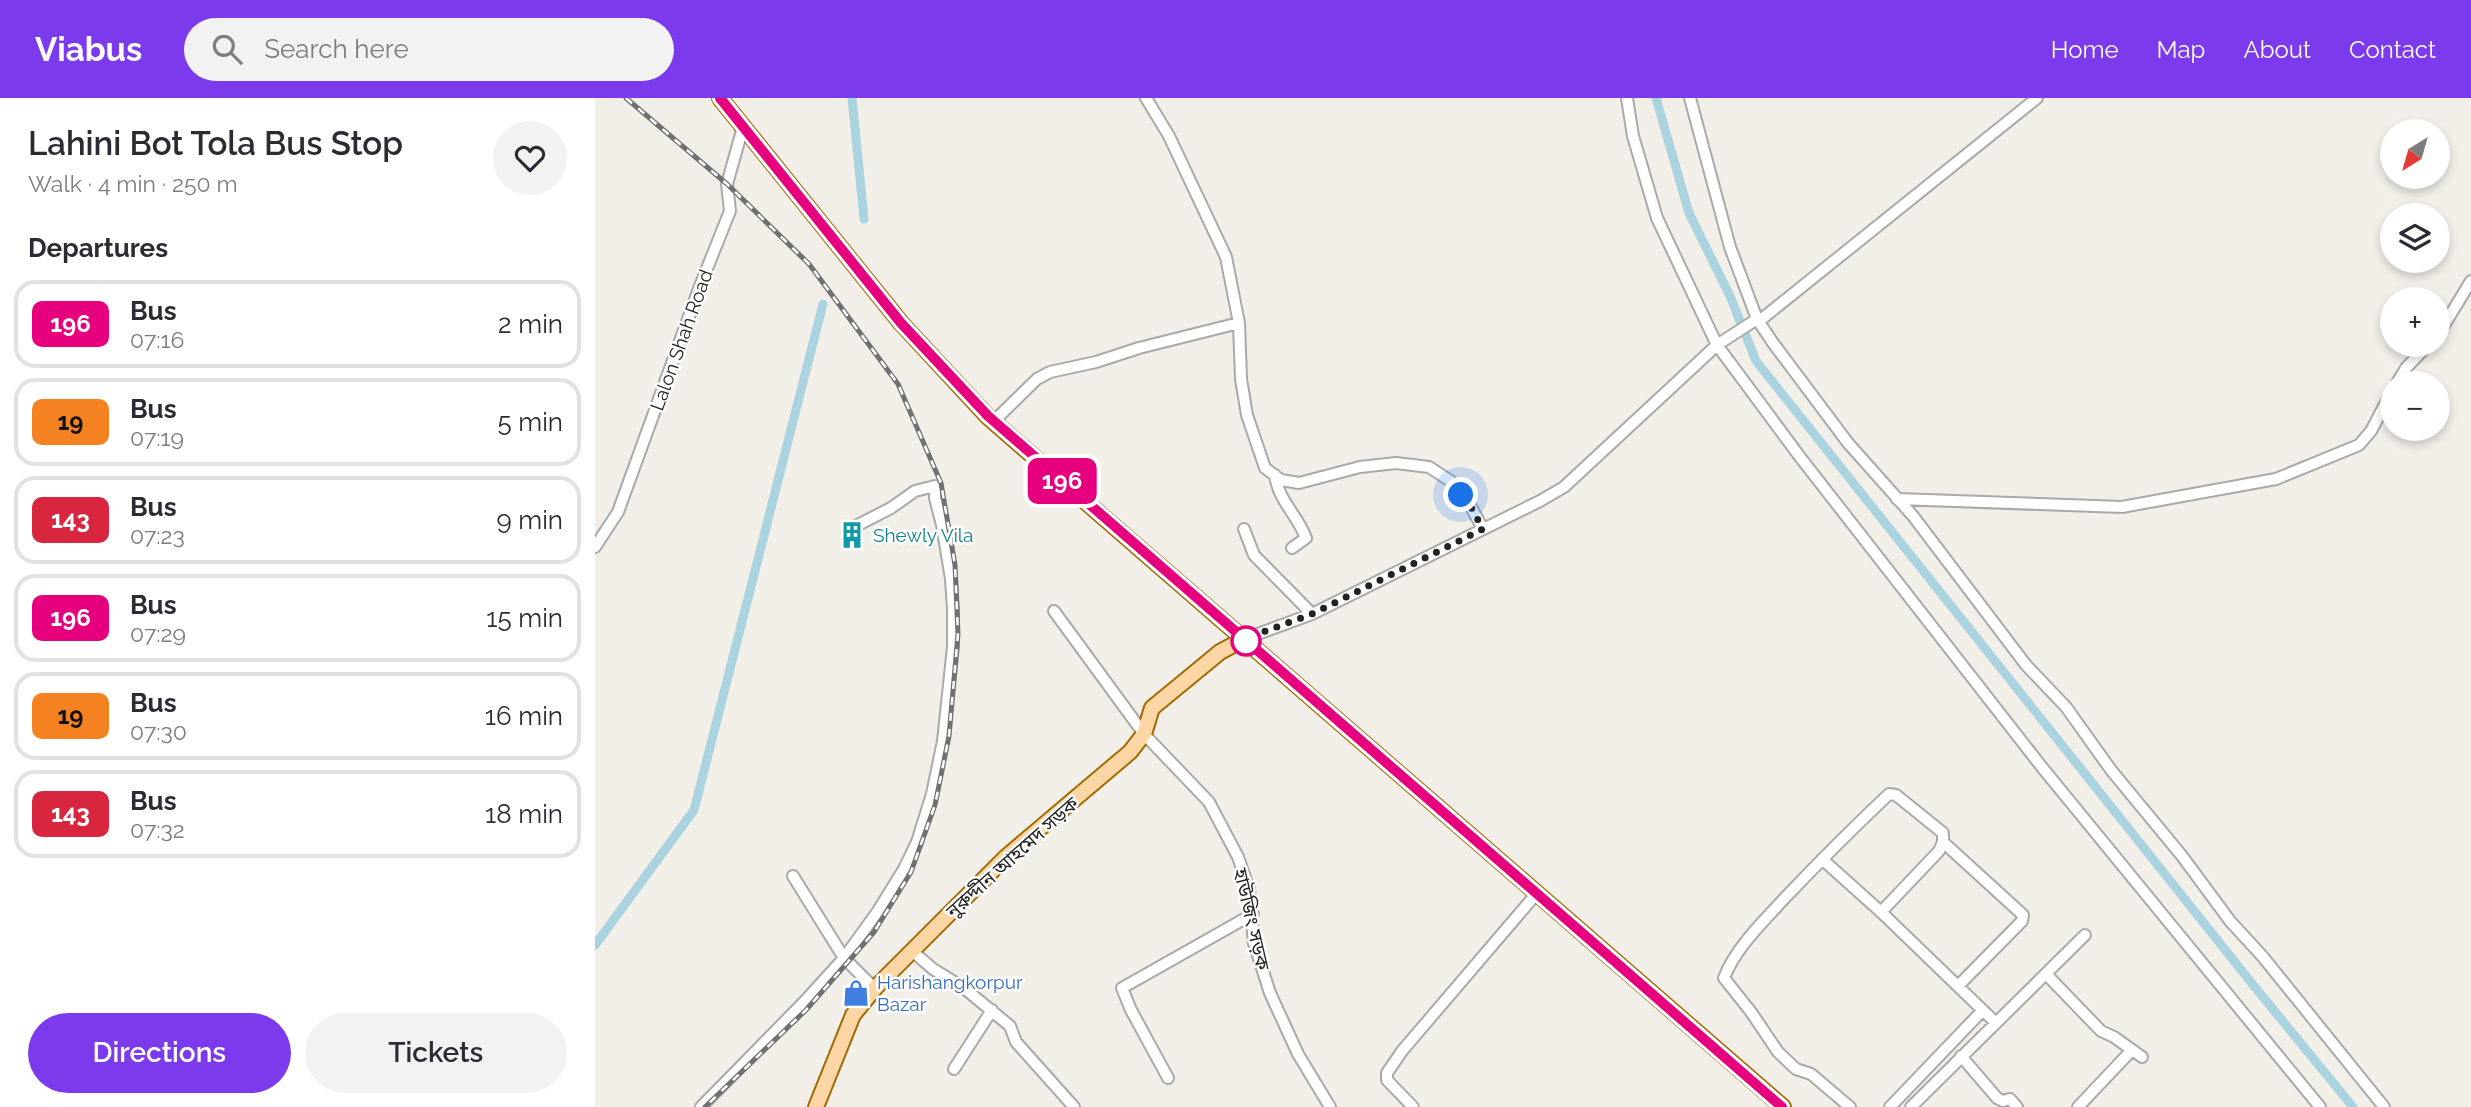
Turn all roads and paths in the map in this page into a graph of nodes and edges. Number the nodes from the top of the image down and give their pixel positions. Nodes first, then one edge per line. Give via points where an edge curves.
1 (720, 98) edge
2 (1146, 98) edge
3 (1627, 98) edge
4 (1690, 98) edge
5 (2037, 98) edge
6 (743, 127) junction
7 (2471, 281) edge
8 (2450, 315) edge
9 (1757, 319) junction
10 (1239, 323) junction
11 (1717, 345) junction
12 (2417, 357) edge
13 (2404, 371) edge
14 (2380, 414) edge
15 (994, 421) junction
16 (1275, 475) junction
17 (1897, 499) junction
18 (1244, 529) dead end
19 (1483, 529) junction
20 (848, 530) dead end
21 (595, 547) edge
22 (1292, 548) dead end
23 (1054, 611) dead end
24 (1312, 614) junction
25 (1244, 639) junction
26 (1144, 734) junction
27 (1943, 842) junction
28 (1822, 859) junction
29 (793, 876) dead end
30 (1537, 893) junction
31 (1881, 912) junction
32 (1252, 914) junction
33 (2085, 934) dead end
34 (911, 950) junction
35 (844, 958) junction
36 (2046, 974) junction
37 (1958, 986) junction
38 (875, 989) junction
39 (992, 1010) junction
40 (1983, 1010) junction
41 (1996, 1023) junction
42 (2131, 1051) junction
43 (1961, 1056) junction
44 (2142, 1057) dead end
45 (954, 1069) dead end
46 (1168, 1078) dead end
47 (701, 1107) edge
48 (816, 1107) edge
49 (1074, 1107) edge
50 (1330, 1107) edge
51 (1413, 1107) edge
52 (1783, 1107) edge
53 (1850, 1107) edge
54 (1890, 1107) edge
55 (1911, 1107) edge
56 (2017, 1107) edge
57 (2078, 1107) edge
58 (2320, 1107) edge
59 (2384, 1107) edge

1 - 6 main road
2 - 10 street via 1226,257
3 - 11 street via 1657,218
4 - 9 street via 1730,247
5 - 9 street
6 - 15 main road via 901,323
6 - 21 street, Lalon Shah Road via 727,184 730,211 618,512
7 - 8 street
9 - 11 street
9 - 17 street via 1833,424
10 - 15 street via 1050,372
10 - 16 street via 1247,415 1265,468
11 - 19 street via 1564,487
11 - 58 street via 2007,724
12 - 13 street
14 - 17 street via 2359,445 2276,480 2122,507
15 - 25 main road
16 - 19 street via 1299,483 1360,467 1397,463 1429,467 1452,482
16 - 22 street via 1306,538
17 - 59 street via 2026,666 2066,707 2230,921
18 - 24 street via 1254,555
19 - 24 street
20 - 35 street via 915,491 935,486 954,623 947,719 928,810 904,869
23 - 26 street, হাউজিং সড়ক
24 - 25 street
25 - 26 main road, নুরুদ্দীন আহমেদ সড়ক via 1220,652 1152,708
25 - 30 main road
26 - 32 street, হাউজিং সড়ক via 1209,802 1238,857
26 - 34 main road, নুরুদ্দীন আহমেদ সড়ক via 1006,857
27 - 28 street via 1943,833 1889,794
27 - 31 street via 1940,851
27 - 37 street via 2023,915
28 - 31 street
28 - 53 street via 1763,922 1724,978 1778,1052
29 - 35 street
30 - 51 street via 1387,1073 1387,1080
30 - 52 main road
31 - 37 street
32 - 46 street via 1122,988
32 - 50 street, হাউজিং সড়ক via 1254,943 1270,993
33 - 36 street
34 - 38 main road, নুরুদ্দীন আহমেদ সড়ক
34 - 39 street
35 - 38 street
35 - 47 street
36 - 41 street
36 - 42 street via 2101,1031
37 - 40 street
38 - 48 main road, নুরুদ্দীন আহমেদ সড়ক via 853,1015
39 - 45 street
39 - 49 street
40 - 41 street
40 - 54 street
41 - 43 street
42 - 44 street
42 - 57 street
43 - 55 street
43 - 56 street via 1997,1098 2010,1100

